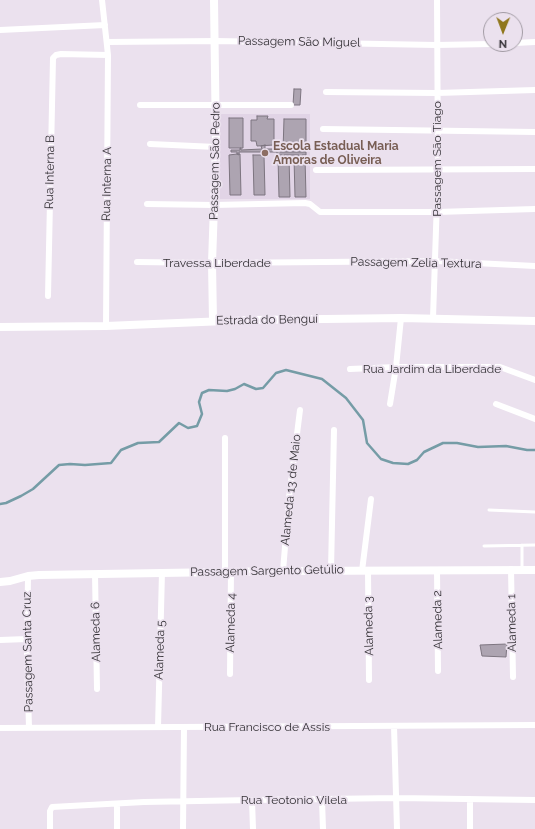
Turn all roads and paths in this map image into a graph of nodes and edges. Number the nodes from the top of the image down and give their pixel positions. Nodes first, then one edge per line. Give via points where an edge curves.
1 (102, 0) edge
2 (214, 0) edge
3 (437, 0) edge
4 (105, 25) junction
5 (0, 30) edge
6 (216, 41) junction
7 (107, 42) junction
8 (535, 42) edge
9 (523, 43) edge
10 (483, 44) edge
11 (436, 45) junction
12 (108, 55) junction
13 (535, 90) edge
14 (326, 92) dead end
15 (437, 93) junction
16 (216, 104) junction
17 (140, 105) dead end
18 (292, 105) dead end
19 (323, 129) dead end
20 (438, 130) junction
21 (535, 132) edge
22 (150, 144) dead end
23 (216, 146) junction
24 (535, 169) edge
25 (316, 170) dead end
26 (438, 170) junction
27 (147, 204) dead end
28 (214, 205) junction
29 (535, 209) edge
30 (437, 212) junction
31 (435, 261) junction
32 (137, 262) dead end
33 (296, 262) joint
34 (212, 263) junction
35 (535, 266) edge
36 (48, 296) dead end
37 (401, 318) junction
38 (433, 318) junction
39 (212, 321) junction
40 (535, 321) edge
41 (106, 326) junction
42 (0, 327) edge
43 (396, 367) junction
44 (350, 369) dead end
45 (535, 380) edge
46 (390, 404) dead end
47 (496, 404) dead end
48 (300, 410) dead end
49 (535, 419) edge
50 (334, 430) dead end
51 (225, 438) dead end
52 (371, 499) dead end
53 (489, 510) dead end
54 (535, 512) edge
55 (522, 545) junction
56 (535, 545) edge
57 (484, 546) dead end
58 (331, 570) junction
59 (437, 570) junction
60 (511, 570) junction
61 (522, 570) junction
62 (535, 570) edge
63 (228, 571) junction
64 (283, 571) junction
65 (365, 571) junction
66 (162, 572) junction
67 (94, 574) junction
68 (28, 576) junction
69 (0, 582) edge
70 (27, 639) junction
71 (0, 640) edge
72 (438, 670) dead end
73 (230, 674) dead end
74 (513, 677) dead end
75 (369, 680) dead end
76 (97, 690) dead end
77 (535, 725) edge
78 (394, 726) junction
79 (158, 727) junction
80 (184, 727) junction
81 (0, 728) edge
82 (29, 728) junction
83 (397, 798) junction
84 (470, 799) junction
85 (252, 800) junction
86 (322, 800) junction
87 (535, 800) edge
88 (183, 801) junction
89 (117, 804) junction
90 (50, 829) edge
91 (117, 829) edge
92 (183, 829) edge
93 (253, 829) edge
94 (323, 829) edge
95 (397, 829) edge
96 (470, 829) edge

1 - 4 street, Rua Interna A
2 - 6 street, Passagem São Pedro
3 - 11 street, Passagem São Tiago
4 - 5 street
4 - 7 street, Rua Interna A
6 - 7 street, Passagem São Miguel
6 - 11 street, Passagem São Miguel
6 - 16 street, Passagem São Pedro
7 - 12 street, Rua Interna A
8 - 9 street
10 - 11 street, Passagem São Miguel
11 - 15 street, Passagem São Tiago
12 - 36 street, Rua Interna B via 61,54 53,58
12 - 41 street, Rua Interna A
13 - 15 street
14 - 15 street
15 - 20 street, Passagem São Tiago
16 - 17 street
16 - 18 street
16 - 23 street, Passagem São Pedro
19 - 20 street
20 - 21 street
20 - 26 street, Passagem São Tiago
22 - 23 street
23 - 28 street, Passagem São Pedro
24 - 26 street
25 - 26 street
26 - 30 street, Passagem São Tiago
27 - 28 street
28 - 30 street via 305,202 320,212
28 - 34 street, Passagem São Pedro
29 - 30 street
30 - 31 street, Passagem São Tiago
31 - 33 street, Passagem Zelia Textura
31 - 35 street, Passagem Zelia Textura
31 - 38 street, Passagem São Tiago
32 - 34 street, Travessa Liberdade
33 - 34 street, Travessa Liberdade
34 - 39 street, Passagem São Pedro
37 - 38 street, Estrada do Benguí
37 - 39 street, Estrada do Benguí
37 - 43 street
38 - 40 street, Estrada do Benguí
39 - 41 street, Estrada do Benguí
41 - 42 street, Estrada do Benguí
43 - 44 street, Rua Jardim da Liberdade
43 - 45 street, Rua Jardim da Liberdade via 500,367
43 - 46 street
47 - 49 street
48 - 64 street, Alameda 13 de Maio
50 - 58 street
51 - 63 street, Alameda 4
52 - 65 street, Alameda 3
53 - 54 lane
55 - 56 lane
55 - 57 lane
55 - 61 lane
58 - 64 street, Passagem Sargento Getúlio
58 - 65 street, Passagem Sargento Getúlio
59 - 60 street, Passagem Sargento Getúlio
59 - 65 street, Passagem Sargento Getúlio
59 - 72 street, Alameda 2
60 - 61 street, Passagem Sargento Getúlio
60 - 74 street, Alameda 1
61 - 62 street, Passagem Sargento Getúlio
63 - 64 street, Passagem Sargento Getúlio
63 - 66 street, Passagem Sargento Getúlio
63 - 73 street, Alameda 4
65 - 75 street, Alameda 3
66 - 67 street, Passagem Sargento Getúlio
66 - 79 street, Alameda 5
67 - 68 street, Passagem Sargento Getúlio
67 - 76 street, Alameda 6
68 - 69 street, Passagem Sargento Getúlio
68 - 70 street, Passagem Santa Cruz
70 - 71 street
70 - 82 street, Passagem Santa Cruz
77 - 78 street, Rua Francisco de Assis
78 - 80 street, Rua Francisco de Assis
78 - 83 street
79 - 80 street, Rua Francisco de Assis
79 - 82 street, Rua Francisco de Assis
80 - 88 street
81 - 82 street, Rua Francisco de Assis
83 - 84 street, Rua Teotonio Vilela
83 - 86 street, Rua Teotonio Vilela
83 - 95 street
84 - 87 street, Rua Teotonio Vilela
84 - 96 street
85 - 86 street, Rua Teotonio Vilela
85 - 88 street, Rua Teotonio Vilela
85 - 93 street
86 - 94 street
88 - 89 street, Rua Teotonio Vilela
88 - 92 street
89 - 90 street, Rua Teotonio Vilela via 52,808
89 - 91 street

